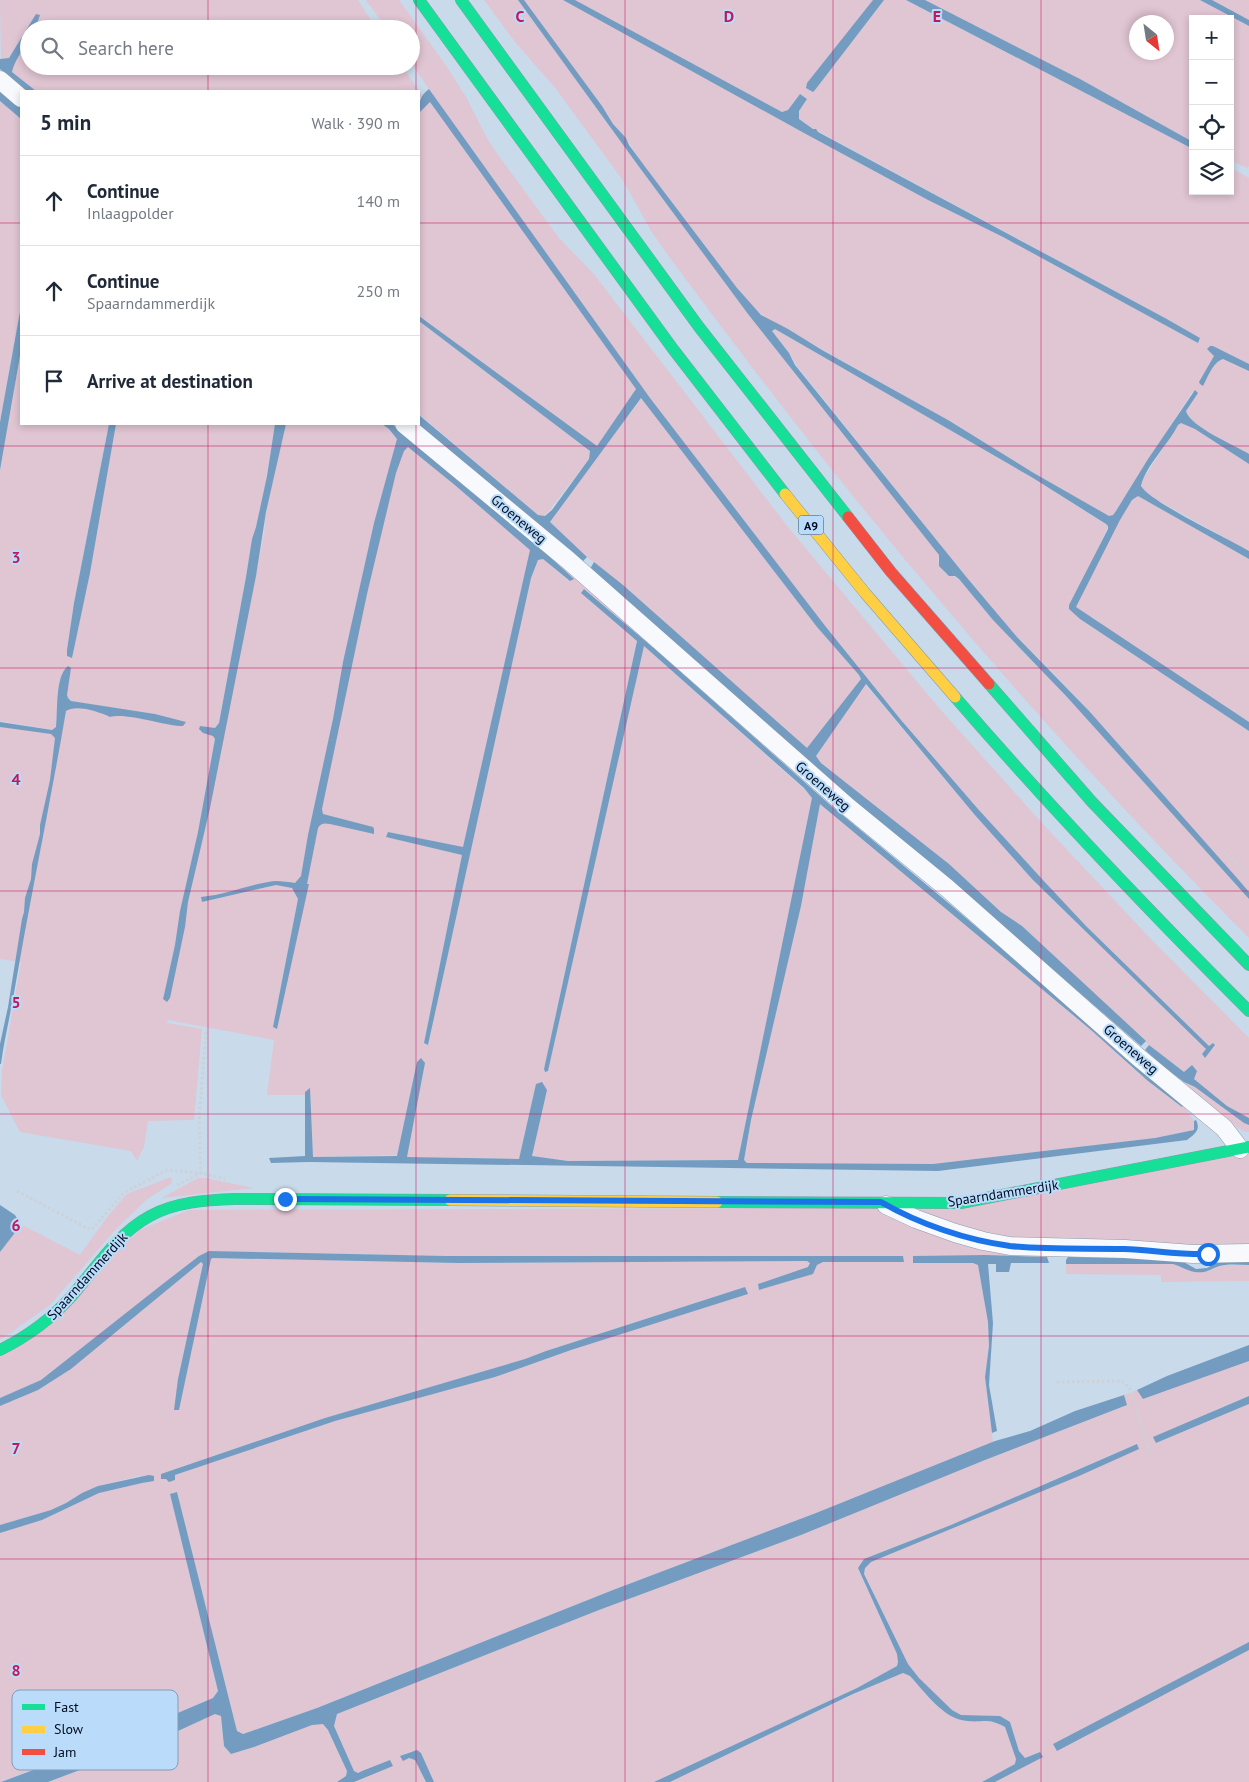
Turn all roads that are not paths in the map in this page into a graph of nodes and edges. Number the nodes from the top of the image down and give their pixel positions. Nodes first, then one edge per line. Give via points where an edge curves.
1 (419, 0) edge
2 (461, 0) edge
3 (0, 80) edge
4 (20, 97) edge
5 (405, 425) edge
6 (1249, 965) edge
7 (1249, 1011) edge
8 (1244, 1148) edge
9 (881, 1202) junction
10 (1249, 1253) edge
11 (0, 1350) edge

1 - 7 main road, A9 via 673,349 865,593 1068,824
2 - 6 main road, A9 via 699,327 891,572 1092,802
3 - 4 street
5 - 8 street, Groeneweg via 568,560 848,807 947,888
8 - 9 main road, Spaarndammerdijk via 973,1201
9 - 10 street via 955,1233 1010,1246 1193,1254
9 - 11 main road, Spaarndammerdijk via 306,1199 188,1203 153,1214 132,1226 50,1318 30,1334

